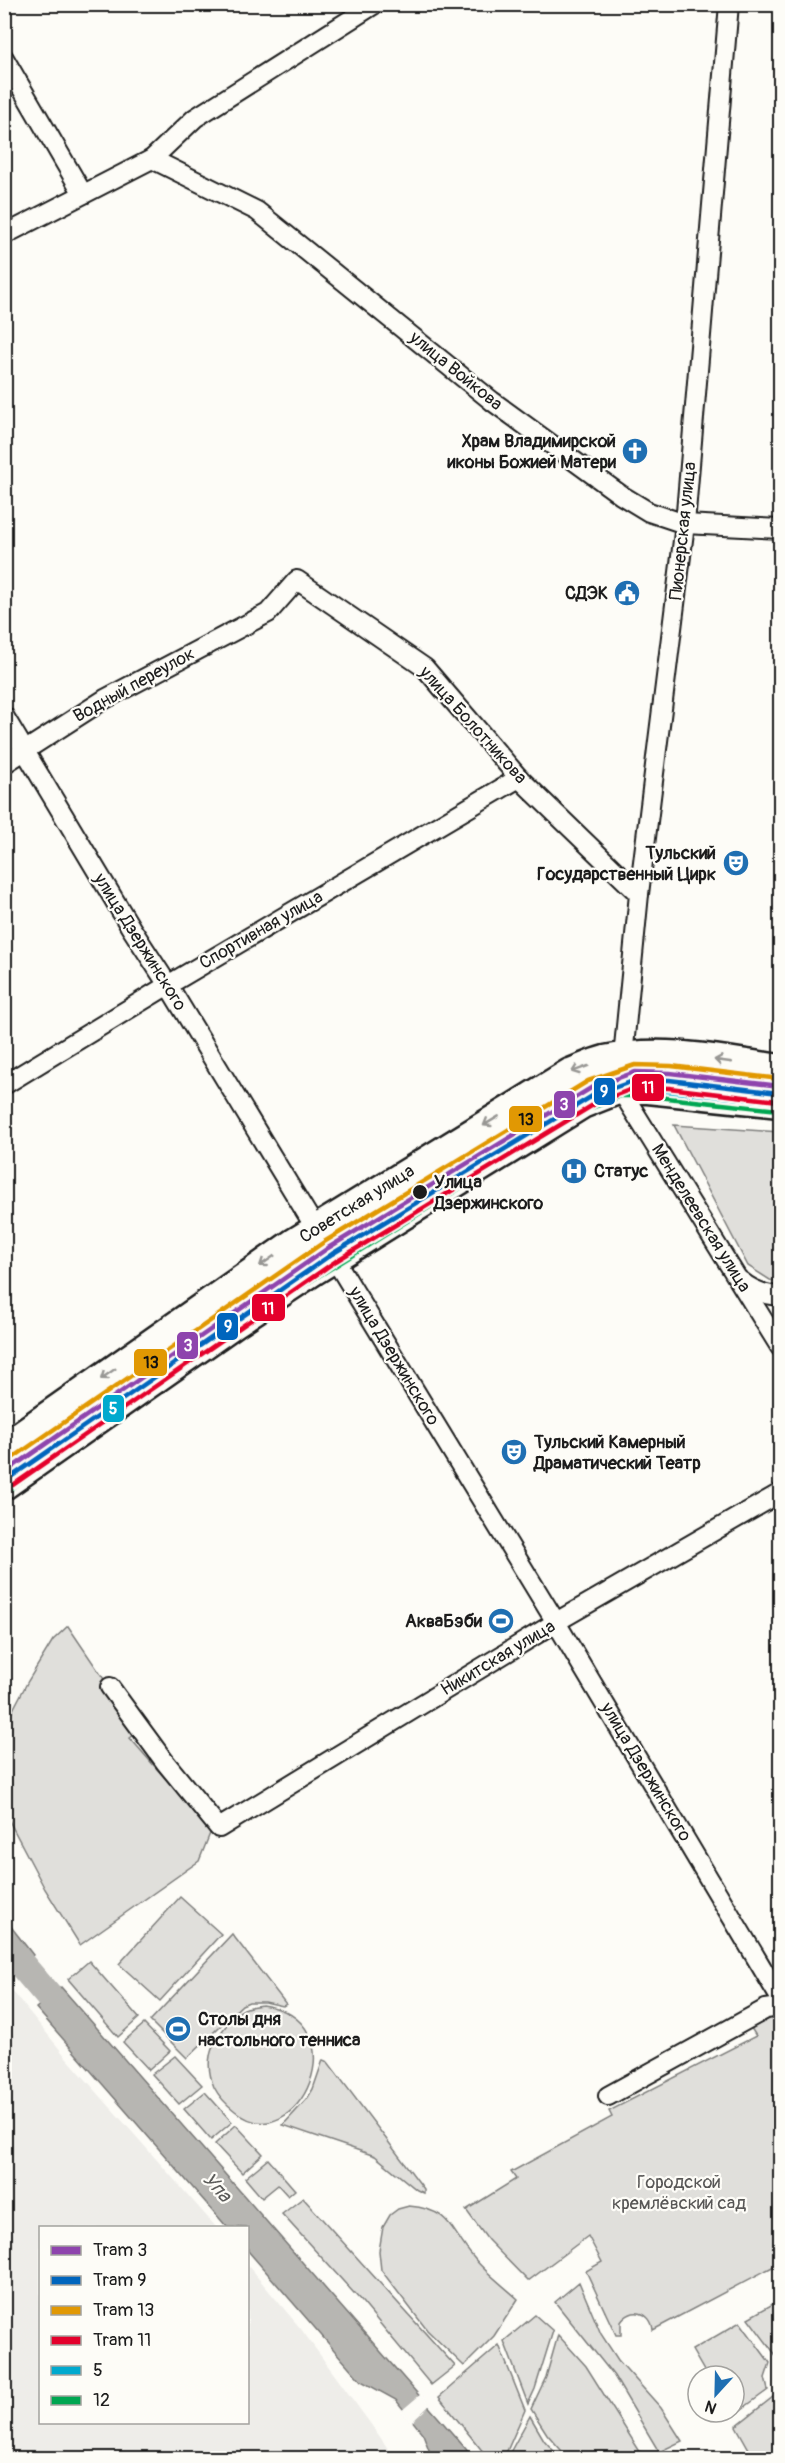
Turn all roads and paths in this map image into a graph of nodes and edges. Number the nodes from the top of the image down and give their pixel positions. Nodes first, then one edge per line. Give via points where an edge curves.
1 (375, 4) edge
2 (729, 4) edge
3 (4, 58) edge
4 (152, 159) junction
5 (83, 194) junction
6 (4, 235) edge
7 (685, 524) junction
8 (780, 529) edge
9 (268, 613) joint
10 (4, 716) edge
11 (26, 752) junction
12 (4, 764) edge
13 (519, 778) junction
14 (639, 894) junction
15 (168, 985) junction
16 (623, 1057) junction
17 (780, 1069) edge
18 (4, 1085) edge
19 (620, 1089) junction
20 (780, 1103) edge
21 (316, 1229) junction
22 (334, 1258) junction
23 (739, 1280) junction
24 (780, 1296) edge
25 (780, 1347) edge
26 (4, 1447) edge
27 (4, 1485) edge
28 (780, 1493) edge
29 (556, 1622) junction
30 (110, 1687) dead end
31 (780, 1998) edge
32 (780, 2007) edge
33 (608, 2096) dead end

1 - 4 street via 195,118
2 - 7 street, Пионерская улица
3 - 5 street
4 - 5 street
4 - 7 street, улица Войкова via 258,211 492,401 621,495 650,512
5 - 6 street
7 - 8 street, улица Войкова
7 - 14 street, Пионерская улица
9 - 11 street, Водный переулок via 105,699
9 - 13 street, улица Болотникова via 297,580 425,668
10 - 11 street, улица Дзержинского
11 - 12 street, Водный переулок
11 - 15 street, улица Дзержинского
13 - 14 street, улица Болотникова
13 - 15 street, Спортивная улица
14 - 16 street, Пионерская улица
15 - 18 street, Спортивная улица
15 - 21 street, улица Дзержинского
17 -> 16 main road, Советская улица via 676,1055
16 -> 21 main road, Советская улица via 570,1073
19 - 20 main road, Советская улица
19 - 22 main road, Советская улица via 582,1104
19 - 23 street, Менделеевская улица
21 - 22 main road, улица Дзержинского
21 -> 26 main road, Советская улица
22 - 27 main road, Советская улица
22 - 29 street, улица Дзержинского
23 - 24 street via 765,1294
23 - 25 street, Менделеевская улица
28 - 29 street, Никитская улица
29 - 30 street, Никитская улица via 219,1827
29 - 31 street, улица Дзержинского
32 - 33 street via 766,2009

